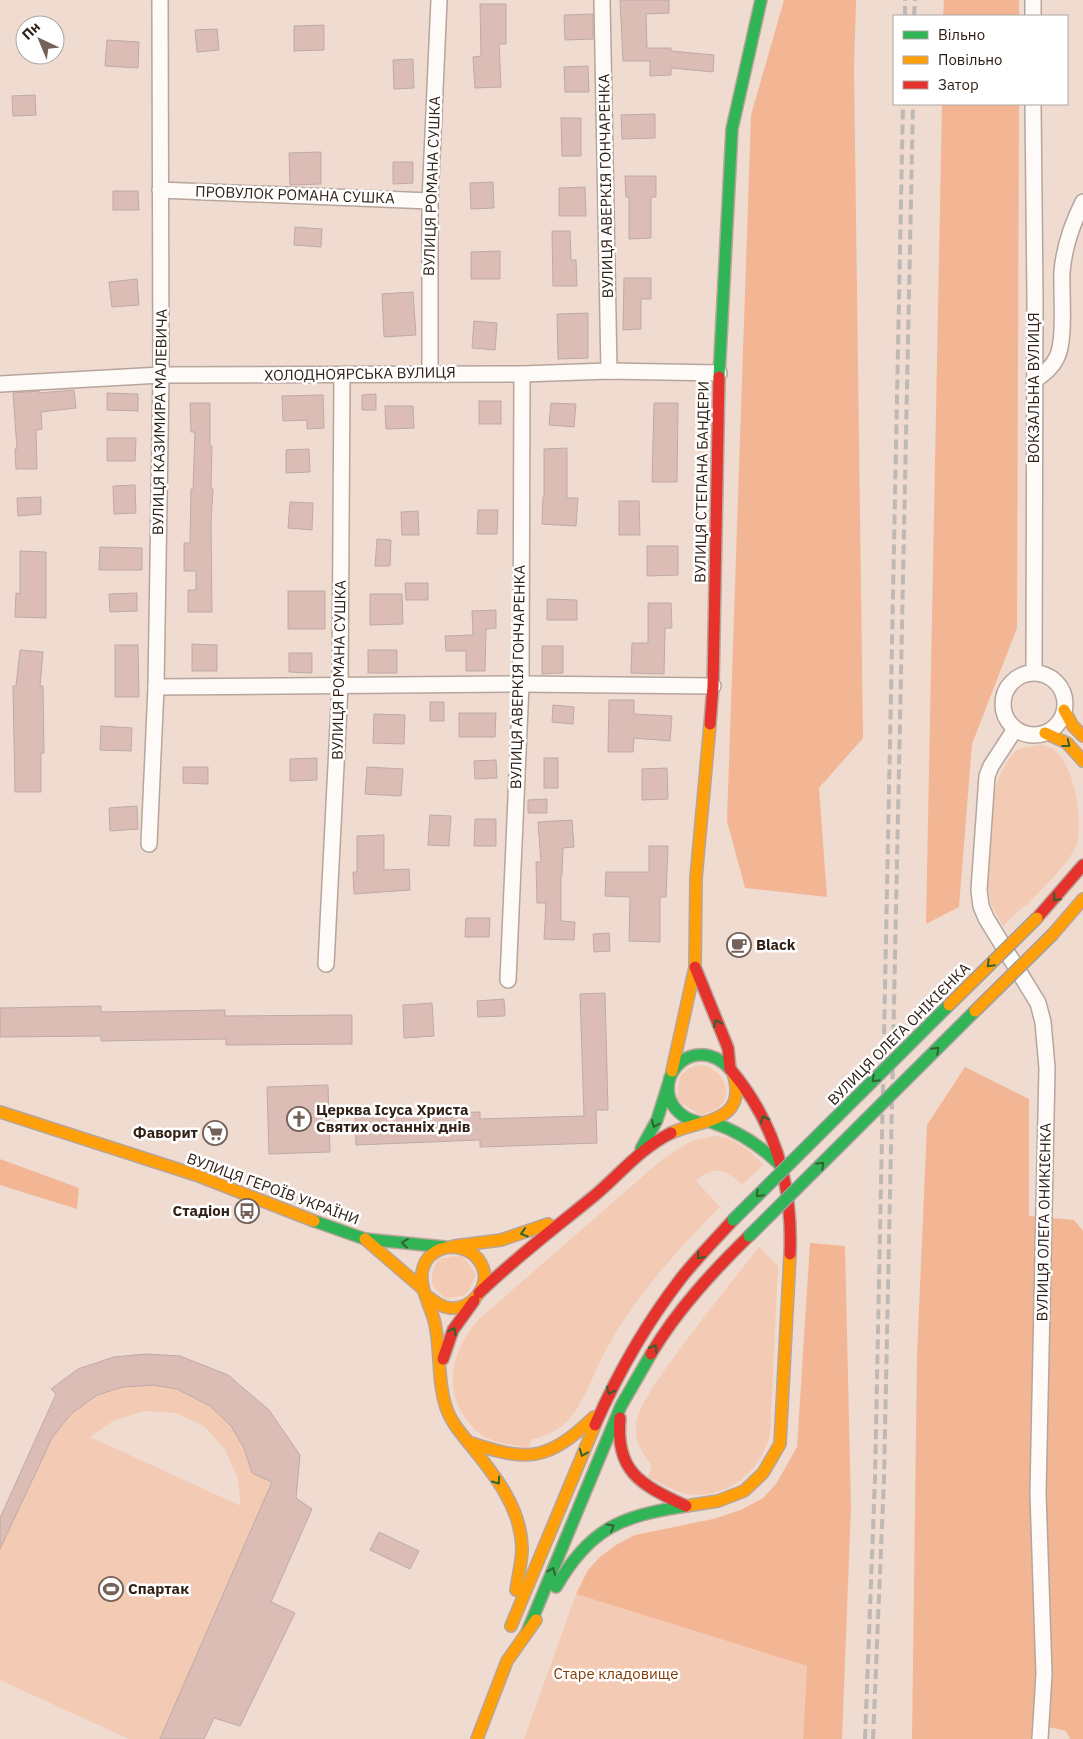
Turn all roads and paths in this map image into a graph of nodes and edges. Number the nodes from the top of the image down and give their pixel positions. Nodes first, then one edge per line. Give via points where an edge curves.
1 (160, 0) edge
2 (439, 0) edge
3 (602, 0) edge
4 (761, 0) edge
5 (1033, 0) edge
6 (1033, 15) edge
7 (1033, 105) edge
8 (160, 190) junction
9 (430, 201) junction
10 (1083, 202) edge
11 (609, 371) junction
12 (430, 373) junction
13 (719, 373) junction
14 (522, 374) junction
15 (161, 375) junction
16 (342, 375) junction
17 (1034, 380) junction
18 (0, 384) edge
19 (1034, 672) junction
20 (520, 684) junction
21 (340, 686) junction
22 (713, 686) junction
23 (156, 687) junction
24 (1064, 710) junction
25 (1014, 729) junction
26 (1045, 733) junction
27 (1083, 736) edge
28 (1083, 761) edge
29 (149, 844) dead end
30 (1083, 865) edge
31 (1083, 899) edge
32 (326, 964) dead end
33 (695, 967) junction
34 (508, 980) dead end
35 (672, 1071) junction
36 (732, 1071) junction
37 (668, 1085) junction
38 (0, 1112) edge
39 (705, 1123) junction
40 (634, 1160) junction
41 (780, 1165) junction
42 (569, 1215) junction
43 (364, 1239) junction
44 (449, 1246) junction
45 (425, 1292) junction
46 (477, 1296) junction
47 (441, 1367) junction
48 (621, 1406) junction
49 (602, 1408) junction
50 (468, 1442) junction
51 (686, 1506) junction
52 (511, 1626) junction
53 (527, 1632) junction
54 (507, 1661) junction
55 (476, 1739) edge
56 (1040, 1739) edge

1 - 8 street, ВУЛИЦЯ КАЗИМИРА МАЛЕВИЧА
2 - 9 street, ВУЛИЦЯ РОМАНА СУШКА
3 - 11 street, ВУЛИЦЯ АВЕРКІЯ ГОНЧАРЕНКА
4 - 13 main road, ВУЛИЦЯ СТЕПАНА БАНДЕРИ via 732,129
5 - 6 street
7 - 17 street, ВОКЗАЛЬНА ВУЛИЦЯ
8 - 9 street, ПРОВУЛОК РОМАНА СУШКА
8 - 15 street, ВУЛИЦЯ КАЗИМИРА МАЛЕВИЧА
9 - 12 street, ВУЛИЦЯ РОМАНА СУШКА
10 - 17 street via 1074,220 1062,270 1061,346 1047,371
11 - 13 street, ХОЛОДНОЯРСЬКА ВУЛИЦЯ
11 - 14 street, ХОЛОДНОЯРСЬКА ВУЛИЦЯ
12 - 14 street, ХОЛОДНОЯРСЬКА ВУЛИЦЯ
12 - 16 street, ХОЛОДНОЯРСЬКА ВУЛИЦЯ
13 - 22 main road, ВУЛИЦЯ СТЕПАНА БАНДЕРИ
14 - 20 street, ВУЛИЦЯ АВЕРКІЯ ГОНЧАРЕНКА
15 - 16 street, ХОЛОДНОЯРСЬКА ВУЛИЦЯ
15 - 18 street, ХОЛОДНОЯРСЬКА ВУЛИЦЯ
15 - 23 street, ВУЛИЦЯ КАЗИМИРА МАЛЕВИЧА
16 - 21 street, ВУЛИЦЯ РОМАНА СУШКА
17 - 19 street, ВОКЗАЛЬНА ВУЛИЦЯ
19 - 24 street via 1048,676 1060,686
19 - 25 street via 1014,679 1003,696 1005,717
20 - 21 street
20 - 22 street
20 - 34 street, ВУЛИЦЯ АВЕРКІЯ ГОНЧАРЕНКА
21 - 23 street
21 - 32 street, ВУЛИЦЯ РОМАНА СУШКА
22 - 33 main road, ВУЛИЦЯ СТЕПАНА БАНДЕРИ via 696,878
23 - 29 street, ВУЛИЦЯ КАЗИМИРА МАЛЕВИЧА
24 - 26 street via 1058,724
24 - 27 main road
25 - 26 street via 1029,735
25 - 56 street, ВУЛИЦЯ ОЛЕГА ОНИКІЄНКА via 987,776 979,881 986,918 1038,1003 1046,1050 1038,1493 1044,1674
26 -> 28 main road via 1062,740
30 -> 49 main road, ВУЛИЦЯ ОЛЕГА ОНІКІЄНКА, bridge via 1037,918 733,1220 683,1276 627,1359
48 -> 31 main road, bridge via 655,1346 714,1271 1053,934
33 - 35 main road, ВУЛИЦЯ СТЕПАНА БАНДЕРИ
36 -> 33 main road, ВУЛИЦЯ СТЕПАНА БАНДЕРИ via 728,1048
35 - 36 main road via 684,1059 701,1054 718,1058
35 - 37 main road
36 - 39 main road via 737,1090 735,1099 726,1113
41 -> 36 main road via 762,1113
37 - 39 main road via 670,1101 678,1114
37 -> 40 main road via 654,1127
38 - 43 main road, ВУЛИЦЯ ГЕРОЇВ УКРАЇНИ via 196,1175
39 - 40 main road via 662,1138
39 - 41 main road via 734,1130 767,1151
40 - 42 main road
41 - 51 main road via 789,1194 792,1227 780,1444 772,1461 748,1488 729,1499
42 -> 44 main road via 507,1238
42 - 46 main road via 516,1258
44 -> 43 main road, ВУЛИЦЯ ГЕРОЇВ УКРАЇНИ
43 - 45 main road, ВУЛИЦЯ ГЕРОЇВ УКРАЇНИ
44 - 45 main road via 430,1256 425,1263 421,1280
44 - 46 main road via 468,1251 480,1262 484,1278
45 - 46 main road via 438,1306 454,1309 461,1308
45 - 47 main road via 436,1324
47 -> 46 main road via 453,1330
47 - 50 main road via 446,1408
48 - 51 main road via 620,1450 627,1464 654,1490
53 -> 48 main road
49 - 50 main road via 567,1442 555,1450 537,1455 501,1453
49 -> 52 main road
50 -> 52 main road via 512,1504 520,1532 521,1557
53 -> 51 main road via 567,1570 597,1536 631,1517
52 - 54 main road
53 - 54 main road
54 - 55 main road

